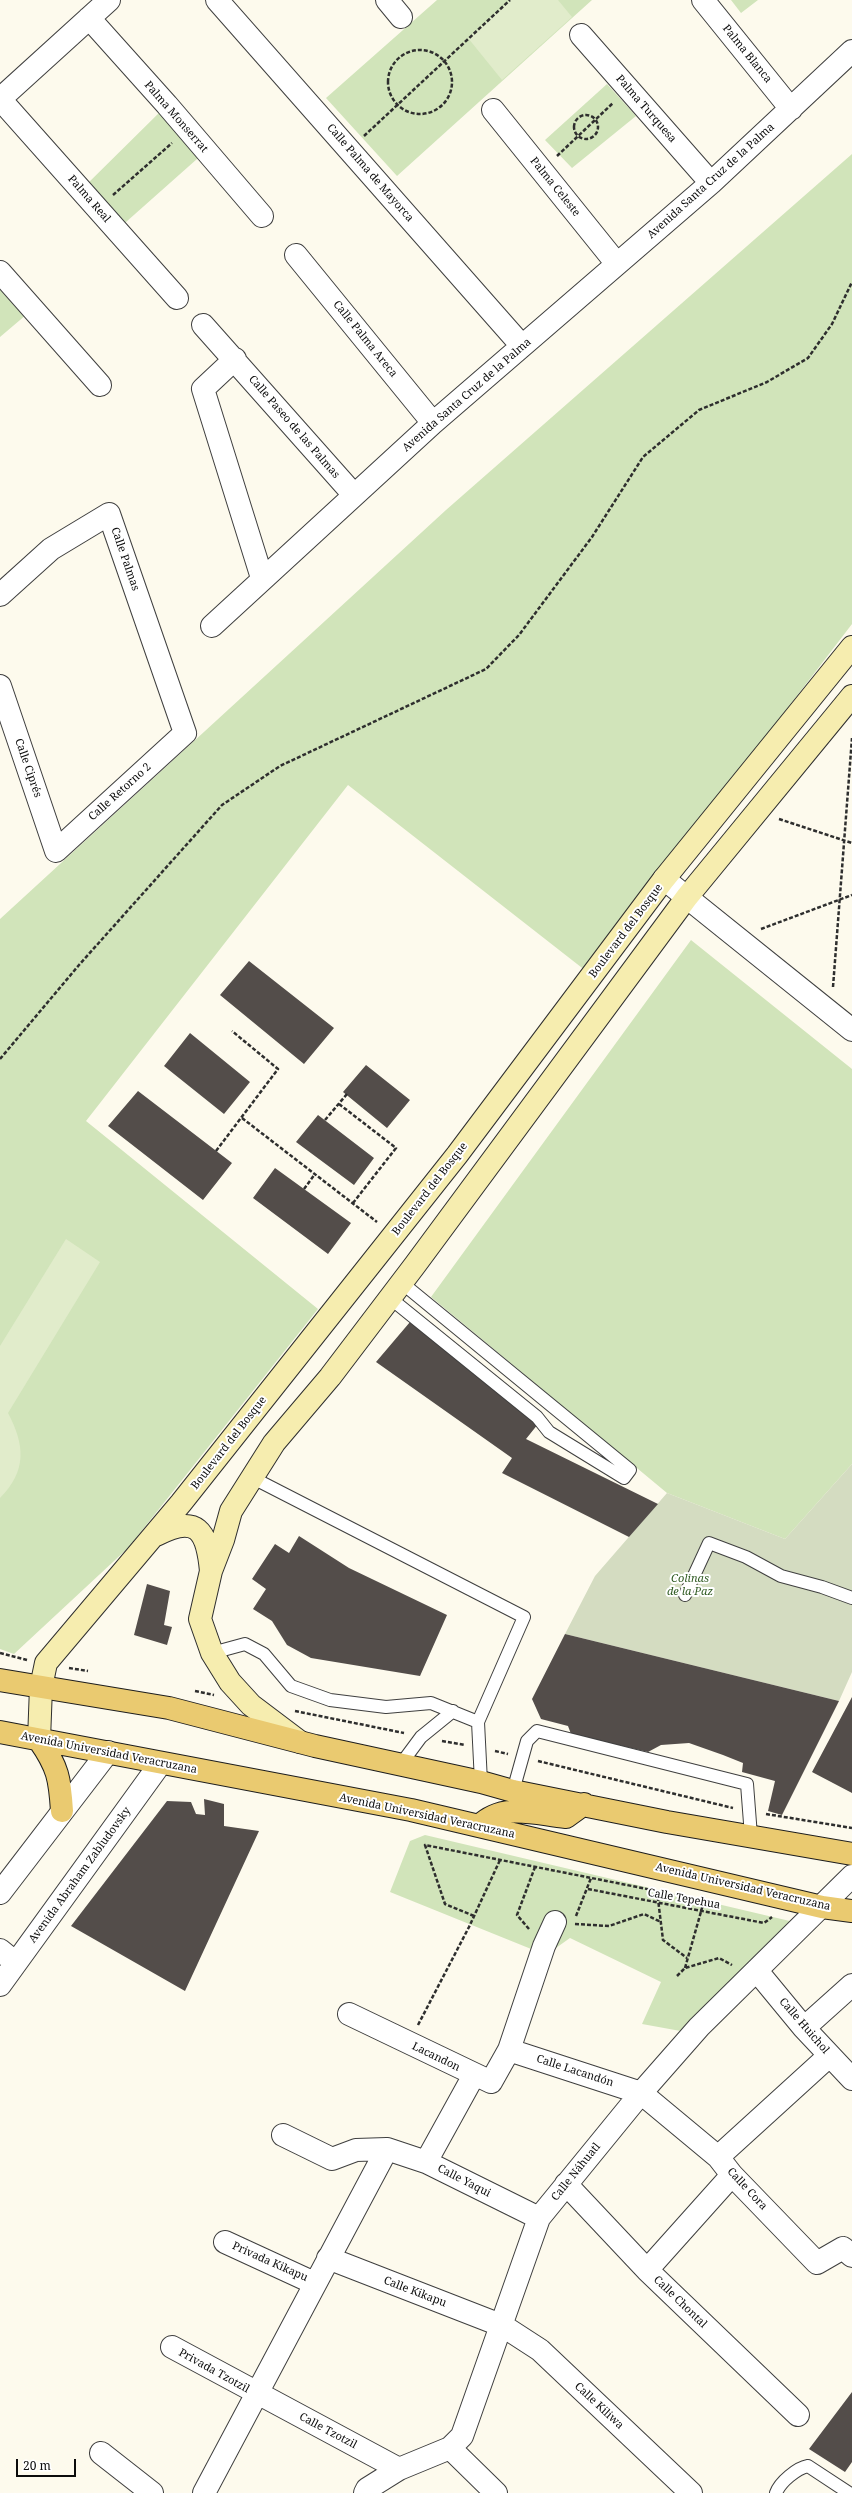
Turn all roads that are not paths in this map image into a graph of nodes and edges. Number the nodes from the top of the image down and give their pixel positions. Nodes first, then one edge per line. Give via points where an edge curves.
1 (109, 0) edge
2 (217, 0) edge
3 (386, 0) edge
4 (703, 0) edge
5 (402, 17) dead end
6 (89, 18) junction
7 (581, 35) dead end
8 (852, 51) edge
9 (0, 99) edge
10 (791, 109) junction
11 (494, 110) dead end
12 (711, 183) junction
13 (262, 216) dead end
14 (296, 255) dead end
15 (617, 264) junction
16 (0, 272) edge
17 (177, 298) dead end
18 (203, 325) dead end
19 (522, 346) junction
20 (235, 359) junction
21 (100, 385) dead end
22 (433, 423) junction
23 (354, 495) junction
24 (262, 578) junction
25 (0, 595) edge
26 (212, 626) dead end
27 (852, 647) edge
28 (0, 686) edge
29 (852, 696) edge
30 (844, 711) edge
31 (184, 733) joint
32 (56, 850) joint
33 (664, 879) junction
34 (687, 897) junction
35 (852, 1030) edge
36 (396, 1291) junction
37 (479, 1346) junction
38 (468, 1361) junction
39 (523, 1382) junction
40 (513, 1397) junction
41 (251, 1477) junction
42 (156, 1535) junction
43 (211, 1571) junction
44 (685, 1595) dead end
45 (852, 1598) edge
46 (212, 1652) junction
47 (0, 1680) edge
48 (41, 1687) junction
49 (453, 1711) junction
50 (478, 1722) junction
51 (0, 1732) edge
52 (39, 1740) junction
53 (300, 1742) junction
54 (108, 1752) junction
55 (160, 1764) junction
56 (401, 1764) junction
57 (480, 1782) junction
58 (513, 1791) junction
59 (584, 1804) junction
60 (62, 1811) junction
61 (479, 1826) junction
62 (751, 1836) junction
63 (852, 1854) edge
64 (852, 1876) edge
65 (0, 1893) edge
66 (822, 1906) junction
67 (852, 1911) edge
68 (555, 1922) dead end
69 (8, 1956) edge
70 (754, 1974) junction
71 (852, 1985) edge
72 (0, 1986) edge
73 (349, 2014) dead end
74 (804, 2028) junction
75 (509, 2050) junction
76 (829, 2056) junction
77 (474, 2075) junction
78 (852, 2080) edge
79 (641, 2092) junction
80 (283, 2135) dead end
81 (387, 2149) junction
82 (718, 2157) junction
83 (426, 2162) junction
84 (732, 2175) junction
85 (566, 2184) junction
86 (539, 2218) junction
87 (225, 2242) dead end
88 (852, 2256) edge
89 (328, 2258) junction
90 (647, 2270) junction
91 (314, 2283) junction
92 (502, 2326) junction
93 (172, 2347) dead end
94 (257, 2394) junction
95 (798, 2415) dead end
96 (450, 2448) junction
97 (101, 2453) dead end
98 (399, 2469) junction
99 (152, 2493) edge
100 (204, 2493) edge
101 (365, 2493) edge
102 (496, 2493) edge
103 (691, 2493) edge
104 (776, 2493) edge
105 (849, 2493) edge

1 - 6 street
2 - 19 street, Calle Palma de Mayorca
3 - 5 street
4 - 10 street, Palma Blanca
6 - 9 street
6 - 13 street, Palma Monserrat
7 - 12 street, Palma Turquesa
8 - 10 street, Avenida Santa Cruz de la Palma
9 - 17 street, Palma Real
10 - 12 street, Avenida Santa Cruz de la Palma
11 - 15 street, Palma Celeste
12 - 15 street, Avenida Santa Cruz de la Palma
14 - 22 street, Calle Palma Areca
15 - 19 street, Avenida Santa Cruz de la Palma
16 - 21 street
18 - 20 street, Calle Paseo de las Palmas
19 - 22 street, Avenida Santa Cruz de la Palma
20 - 23 street, Calle Paseo de las Palmas
20 - 24 street via 204,389
22 - 23 street, Avenida Santa Cruz de la Palma
23 - 24 street, Avenida Santa Cruz de la Palma
24 - 26 street, Avenida Santa Cruz de la Palma
25 - 31 street, Calle Palmas via 52,549 109,514
27 - 33 main road, Boulevard del Bosque
28 - 32 street, Calle Ciprés
29 - 30 main road
30 - 34 main road
31 - 32 street, Calle Retorno 2
33 - 34 street
33 - 42 main road, Boulevard del Bosque via 457,1155
34 - 35 street
34 - 36 main road
36 - 37 lane
36 - 38 lane
36 - 41 main road via 330,1377 274,1443
37 - 38 lane
37 - 39 lane
38 - 40 lane
39 - 40 lane
39 - 40 lane via 630,1470 624,1478 548,1432 537,1417
41 - 43 main road via 231,1511
41 - 50 lane via 524,1617
42 - 43 main road via 174,1526 188,1525 197,1530 206,1540
42 - 48 main road, Boulevard del Bosque via 46,1663
43 - 46 main road via 200,1619
44 - 45 lane via 709,1543 746,1557 781,1576
46 - 49 lane via 245,1644 264,1654 291,1686 330,1700 386,1707 431,1703
46 - 53 main road via 230,1682 250,1705
47 - 48 main road
48 - 52 main road, Boulevard del Bosque
48 - 53 main road via 169,1708
49 - 50 lane
49 - 56 lane via 421,1737
50 - 57 lane
51 - 52 main road, Avenida Universidad Veracruzana
52 - 54 main road, Avenida Universidad Veracruzana
52 - 60 main road via 52,1758 60,1780
53 - 56 main road
54 - 55 main road, Avenida Universidad Veracruzana
54 - 60 street
55 - 61 main road, Avenida Universidad Veracruzana via 410,1810
55 - 69 street, Avenida Abraham Zabludovsky
56 - 57 main road
57 - 58 main road
58 - 59 main road
58 - 62 lane via 527,1741 537,1730 747,1784
59 - 61 main road via 566,1817 499,1812
59 - 62 main road via 667,1822
60 - 65 street
61 - 66 main road, Avenida Universidad Veracruzana
62 - 63 main road
64 - 66 street, Calle Náhuatl
66 - 67 main road, Avenida Universidad Veracruzana
66 - 70 street, Calle Náhuatl
68 - 75 street via 544,1946
69 - 72 street, Avenida Abraham Zabludovsky
70 - 74 street, Calle Huichol
70 - 79 street, Calle Náhuatl via 699,2027
71 - 74 street
73 - 77 street, Lacandon
74 - 76 street, Calle Huichol
75 - 77 street, Lacandon via 490,2082
75 - 79 street, Calle Lacandón
76 - 78 street, Calle Huichol
76 - 82 street
77 - 83 street
79 - 82 street, Calle Cora
79 - 85 street, Calle Náhuatl
80 - 81 street via 332,2159 356,2150
81 - 83 street, Calle Yaqui
81 - 89 street
82 - 84 street, Calle Cora
83 - 86 street, Calle Yaqui
84 - 88 street, Calle Cora via 818,2263 843,2248
84 - 90 street
85 - 86 street, Calle Náhuatl
85 - 90 street, Calle Chontal
86 - 92 street, Calle Náhuatl
87 - 91 street, Privada Kikapu
89 - 91 street
89 - 92 street, Calle Kikapu
90 - 95 street, Calle Chontal
91 - 94 street
92 - 96 street, Calle Náhuatl via 462,2436
92 - 103 street, Calle Kiliwa via 540,2350
93 - 94 street, Privada Tzotzil
94 - 98 street, Calle Tzotzil
94 - 100 street
96 - 98 street, Calle Náhuatl
96 - 102 street
97 - 99 street
98 - 101 street, Calle Náhuatl via 367,2489
104 - 105 lane via 778,2487 801,2467 808,2466

